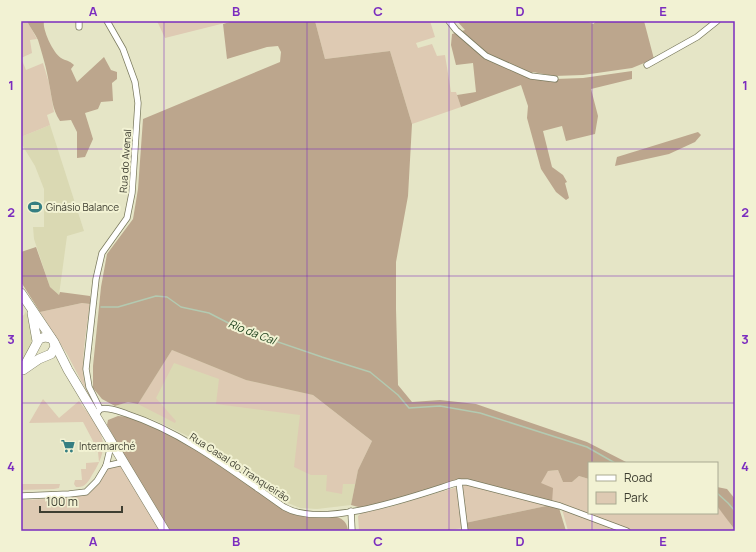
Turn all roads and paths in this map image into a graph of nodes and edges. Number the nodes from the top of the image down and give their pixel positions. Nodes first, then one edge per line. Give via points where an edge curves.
1 (107, 21) edge
2 (449, 21) edge
3 (717, 21) edge
4 (647, 66) dead end
5 (555, 78) dead end
6 (21, 293) edge
7 (31, 310) junction
8 (53, 341) junction
9 (37, 343) junction
10 (47, 356) junction
11 (68, 370) junction
12 (22, 372) edge
13 (97, 412) junction
14 (112, 441) junction
15 (124, 462) junction
16 (106, 466) junction
17 (459, 482) junction
18 (21, 496) edge
19 (351, 511) junction
20 (165, 531) edge
21 (352, 531) edge
22 (465, 531) edge
23 (627, 531) edge

1 - 13 street, Rua do Avenal via 123,49 135,82 138,103 132,193 127,218 102,253 96,279 86,368
2 - 5 street via 486,56 531,76
3 - 4 street via 697,37
6 - 7 main road
7 - 8 main road
7 - 9 main road
8 - 9 main road via 42,337
8 - 10 main road via 54,350
8 - 11 main road
9 - 10 main road via 37,351
9 - 12 main road
10 - 11 main road
10 - 12 main road
11 - 13 main road
13 - 14 main road
13 - 19 street, Rua Casal do Tranqueirão via 116,410 153,424 190,443 291,511 315,514
14 - 15 main road
14 - 16 street
15 - 16 street
15 - 20 main road
16 - 18 street via 86,492
17 - 19 street, Rua Casal do Tranqueirão via 375,508
17 - 22 street
17 - 23 street, Rua Casal do Tranqueirão via 468,482 560,506
19 - 21 street

